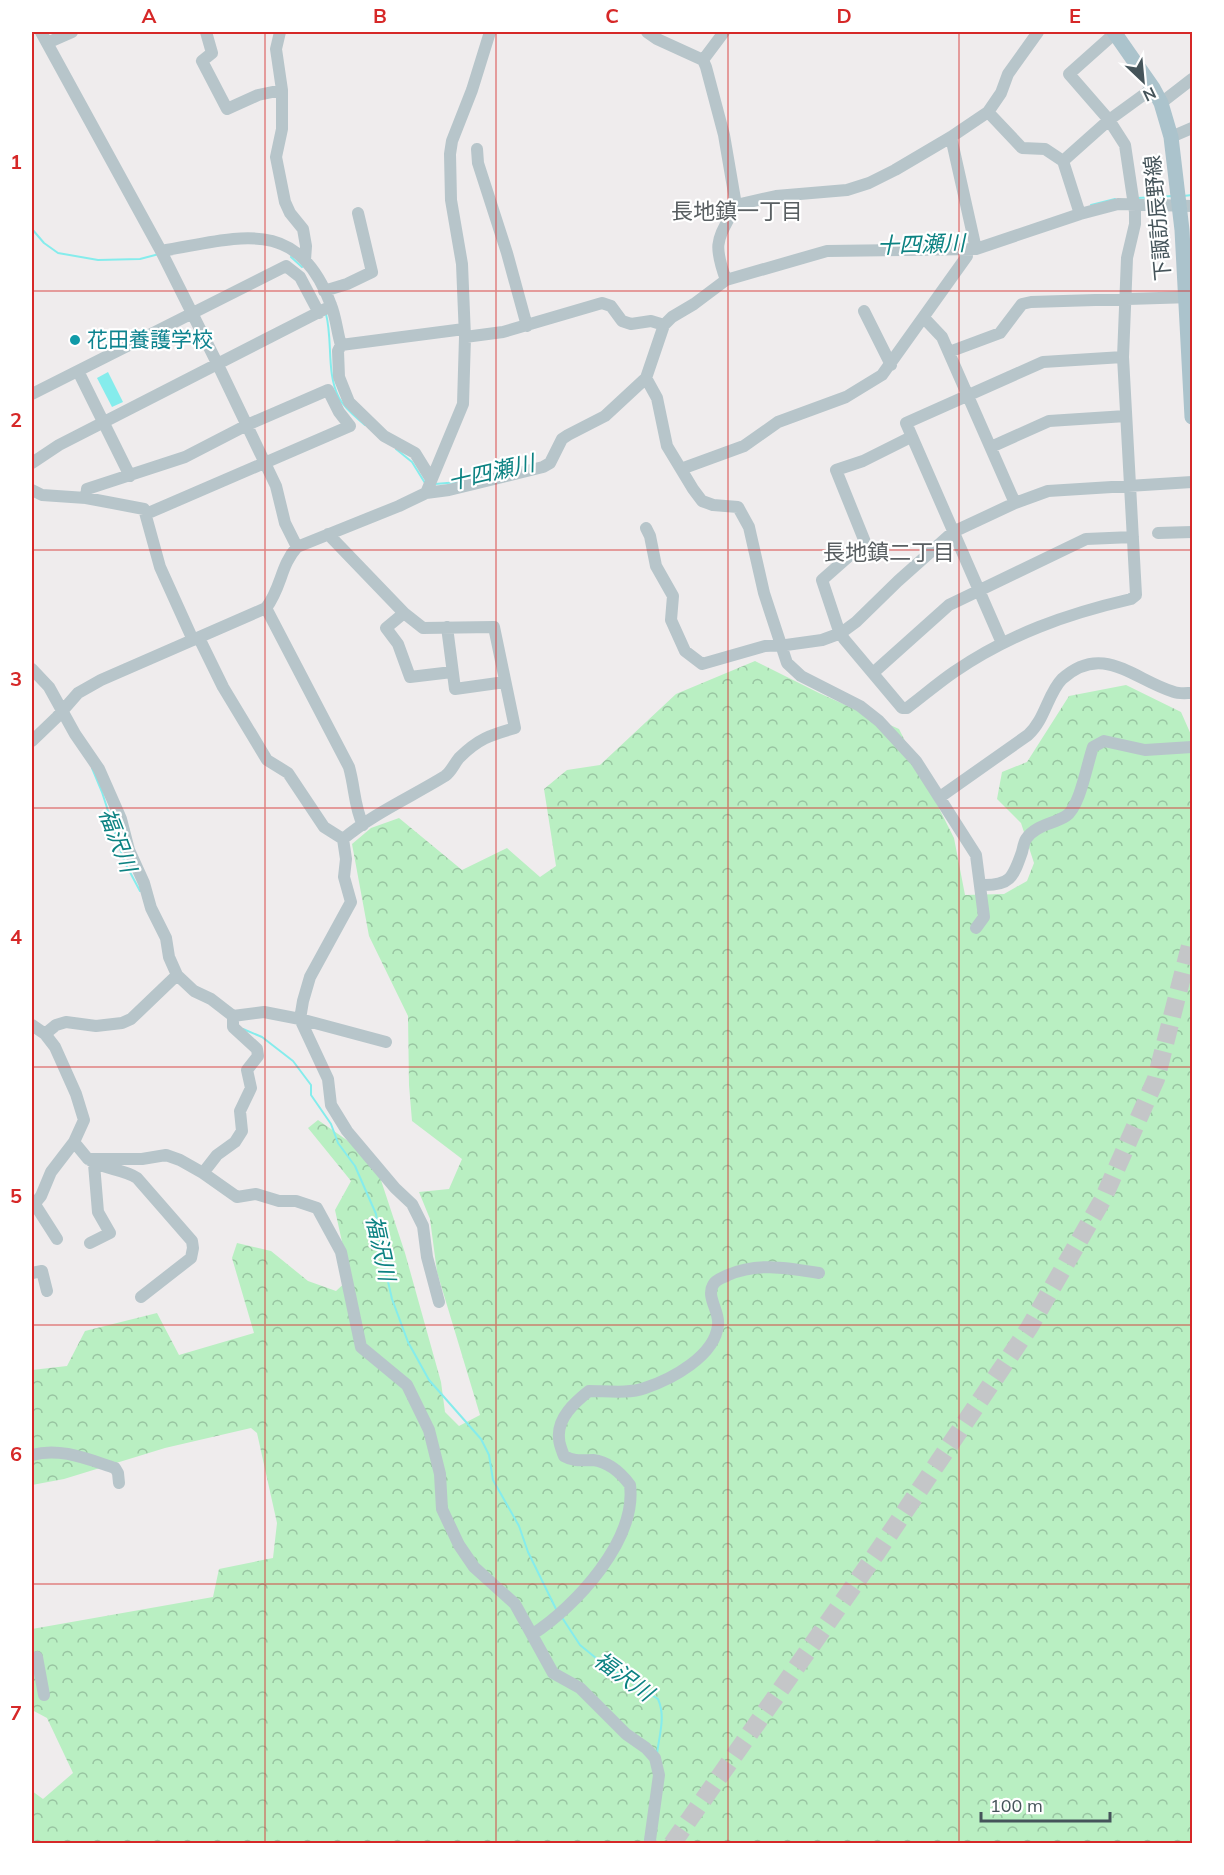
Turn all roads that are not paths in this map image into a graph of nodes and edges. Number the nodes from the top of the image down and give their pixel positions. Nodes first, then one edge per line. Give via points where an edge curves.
1 (72, 32) edge
2 (206, 32) edge
3 (280, 32) edge
4 (490, 32) edge
5 (647, 32) edge
6 (724, 32) edge
7 (1038, 32) edge
8 (1114, 32) edge
9 (44, 37) edge
10 (703, 60) junction
11 (1192, 79) edge
12 (1153, 88) junction
13 (282, 90) junction
14 (1161, 103) junction
15 (988, 112) junction
16 (1109, 120) junction
17 (1192, 128) edge
18 (951, 137) junction
19 (1171, 137) junction
20 (477, 149) dead end
21 (1063, 161) junction
22 (736, 205) junction
23 (1133, 205) junction
24 (1186, 207) edge
25 (358, 213) dead end
26 (1080, 214) junction
27 (971, 250) junction
28 (161, 251) junction
29 (305, 260) junction
30 (726, 280) junction
31 (324, 291) junction
32 (1189, 297) edge
33 (1126, 300) junction
34 (331, 305) junction
35 (864, 311) dead end
36 (192, 313) junction
37 (319, 313) junction
38 (924, 318) junction
39 (527, 326) junction
40 (664, 326) junction
41 (465, 333) junction
42 (341, 345) junction
43 (949, 352) junction
44 (1123, 357) junction
45 (218, 365) junction
46 (891, 365) junction
47 (78, 371) junction
48 (646, 378) junction
49 (335, 385) junction
50 (32, 394) edge
51 (968, 395) junction
52 (1126, 416) junction
53 (1192, 417) edge
54 (103, 423) junction
55 (247, 425) junction
56 (911, 437) junction
57 (991, 447) junction
58 (266, 462) junction
59 (32, 463) edge
60 (681, 469) junction
61 (130, 476) junction
62 (431, 479) junction
63 (1192, 482) edge
64 (1130, 485) junction
65 (32, 490) edge
66 (426, 493) junction
67 (86, 498) junction
68 (1015, 503) junction
69 (146, 514) junction
70 (646, 528) dead end
71 (953, 532) junction
72 (1192, 532) edge
73 (328, 534) junction
74 (1158, 534) dead end
75 (1133, 537) junction
76 (297, 547) junction
77 (978, 590) junction
78 (266, 608) junction
79 (404, 612) junction
80 (447, 627) junction
81 (841, 633) junction
82 (196, 639) junction
83 (1002, 643) junction
84 (782, 645) junction
85 (32, 669) edge
86 (452, 672) junction
87 (873, 673) junction
88 (505, 682) junction
89 (1192, 693) edge
90 (63, 710) junction
91 (32, 741) edge
92 (1192, 747) edge
93 (940, 797) junction
94 (363, 825) junction
95 (343, 839) junction
96 (981, 885) junction
97 (976, 928) dead end
98 (177, 975) junction
99 (233, 1016) junction
100 (300, 1019) junction
101 (32, 1025) edge
102 (45, 1034) junction
103 (386, 1042) dead end
104 (75, 1142) junction
105 (91, 1161) junction
106 (203, 1173) junction
107 (33, 1205) edge
108 (57, 1239) dead end
109 (90, 1243) dead end
110 (32, 1273) edge
111 (819, 1273) dead end
112 (47, 1291) dead end
113 (141, 1297) dead end
114 (439, 1302) dead end
115 (32, 1455) edge
116 (119, 1483) dead end
117 (536, 1632) junction
118 (32, 1665) edge
119 (44, 1695) dead end
120 (651, 1844) edge

1 - 9 street
2 - 13 street via 212,52 202,61 227,109 258,95
3 - 13 street via 276,49
4 - 41 street via 450,154
5 - 10 street
6 - 10 street
7 - 15 street via 1008,74
8 - 12 main road, 下諏訪辰野線
8 - 16 street via 1068,74
9 - 28 street
10 - 22 street via 724,135
11 - 14 street
12 - 14 main road, 下諏訪辰野線
12 - 16 street
13 - 29 street via 282,129 276,157 285,202 303,230
14 - 19 main road, 下諏訪辰野線
15 - 18 street
15 - 21 street via 1022,148 1045,149
16 - 21 street
16 - 23 street via 1125,145
17 - 19 street
18 - 22 street via 895,170 847,190 776,196
18 - 27 street
19 - 24 main road, 下諏訪辰野線
20 - 39 street
21 - 26 street
22 - 30 street via 717,243
23 - 24 street
23 - 26 street via 1118,204
23 - 33 street via 1135,224 1127,258
24 - 32 main road, 下諏訪辰野線
25 - 31 street via 372,272
26 - 27 street
27 - 30 street via 826,251
27 - 38 street
28 - 29 street via 263,238 281,243
28 - 36 street
29 - 31 street
30 - 40 street
31 - 34 street
32 - 33 street
32 - 53 main road, 下諏訪辰野線
33 - 43 street via 1022,303 1000,333
33 - 44 street
34 - 37 street
34 - 42 street
35 - 46 street
36 - 37 street via 286,266 300,277
36 - 45 street
36 - 47 street
37 - 45 street
38 - 43 street via 942,337
38 - 46 street
39 - 40 street via 602,303 611,306 622,321 651,321
39 - 41 street via 503,332
40 - 48 street
41 - 42 street
41 - 62 street via 463,404
42 - 49 street
43 - 51 street
44 - 51 street via 1043,362
44 - 52 street
45 - 54 street
45 - 55 street
46 - 60 street via 846,397 778,422 744,446
47 - 50 street
47 - 54 street
48 - 60 street via 657,398 668,446
48 - 66 street via 605,416 562,440 550,463 543,467
49 - 55 street
49 - 58 street via 339,412 350,426
49 - 62 street via 384,436 415,453
51 - 56 street via 906,423
51 - 57 street
52 - 57 street via 1049,421
52 - 64 street
54 - 59 street
54 - 61 street
55 - 58 street
55 - 61 street via 184,457
56 - 71 street
56 - 81 street via 836,470 865,542 822,580
57 - 68 street
58 - 69 street
58 - 76 street via 285,523
60 - 84 street via 702,501 738,507 750,527 764,593
61 - 67 street via 87,489
62 - 66 street
63 - 64 street
64 - 68 street via 1048,491
64 - 75 street
65 - 67 street via 42,495
66 - 73 street
67 - 69 street via 144,509
68 - 71 street
69 - 82 street via 160,567
70 - 84 street via 656,566 673,597 671,620 689,656 702,664
71 - 77 street
71 - 81 street
72 - 74 street
73 - 76 street
73 - 79 street
75 - 77 street via 1086,539
75 - 83 street via 1136,595 1050,621
76 - 78 street via 287,558 277,590
77 - 83 street
77 - 87 street via 949,605
78 - 82 street
78 - 94 street via 349,767 356,810
79 - 80 street via 423,628
79 - 86 street via 386,628 398,644 410,677
80 - 86 street
80 - 88 street via 494,627
81 - 84 street via 822,640
81 - 87 street
82 - 90 street via 101,680 78,693
82 - 95 street via 267,760 288,773 324,827
83 - 87 street via 952,673 907,708 902,708
84 - 93 street via 787,663 801,676 860,706 879,721 916,761
85 - 90 street
86 - 88 street via 454,689
88 - 94 street via 515,728 486,736 471,746 448,774
89 - 93 street via 1176,693 1108,663 1093,663 1060,681 1036,728
90 - 91 street
90 - 98 street via 99,769 121,819
92 - 96 street via 1145,750 1104,741 1092,747 1075,805 1067,815 1037,829 1026,839 1014,874 1007,882
93 - 96 street via 976,855
94 - 95 street
95 - 100 street via 344,877 351,902 310,977
96 - 97 street via 984,916
98 - 99 street
98 - 102 street via 122,1023 96,1026 66,1022
99 - 100 street via 264,1012
99 - 106 street via 233,1027 257,1049 258,1056 247,1071 251,1088 240,1111 242,1131 236,1142 217,1155
100 - 103 street
100 - 114 street via 328,1079 331,1105 347,1131 412,1204 423,1226
101 - 102 street
102 - 104 street via 55,1047 84,1120
104 - 105 street
104 - 107 street via 51,1172
105 - 106 street via 166,1155
105 - 109 street via 98,1212 110,1233
105 - 113 street via 137,1178 192,1241 191,1258
106 - 117 street via 237,1197 256,1194 317,1209 341,1252 361,1347 407,1384 429,1430 440,1474 442,1509 459,1545 474,1568 515,1604
107 - 108 street
110 - 112 street via 42,1271
111 - 117 street via 761,1267 716,1281 711,1293 718,1324 715,1339 700,1357 645,1388 589,1391 567,1412 558,1437 564,1456 610,1465 630,1485 631,1505 625,1529 581,1595
115 - 116 street via 48,1450 84,1458 115,1468
117 - 120 street via 553,1673 580,1688 655,1758 659,1775
118 - 119 street via 37,1657

